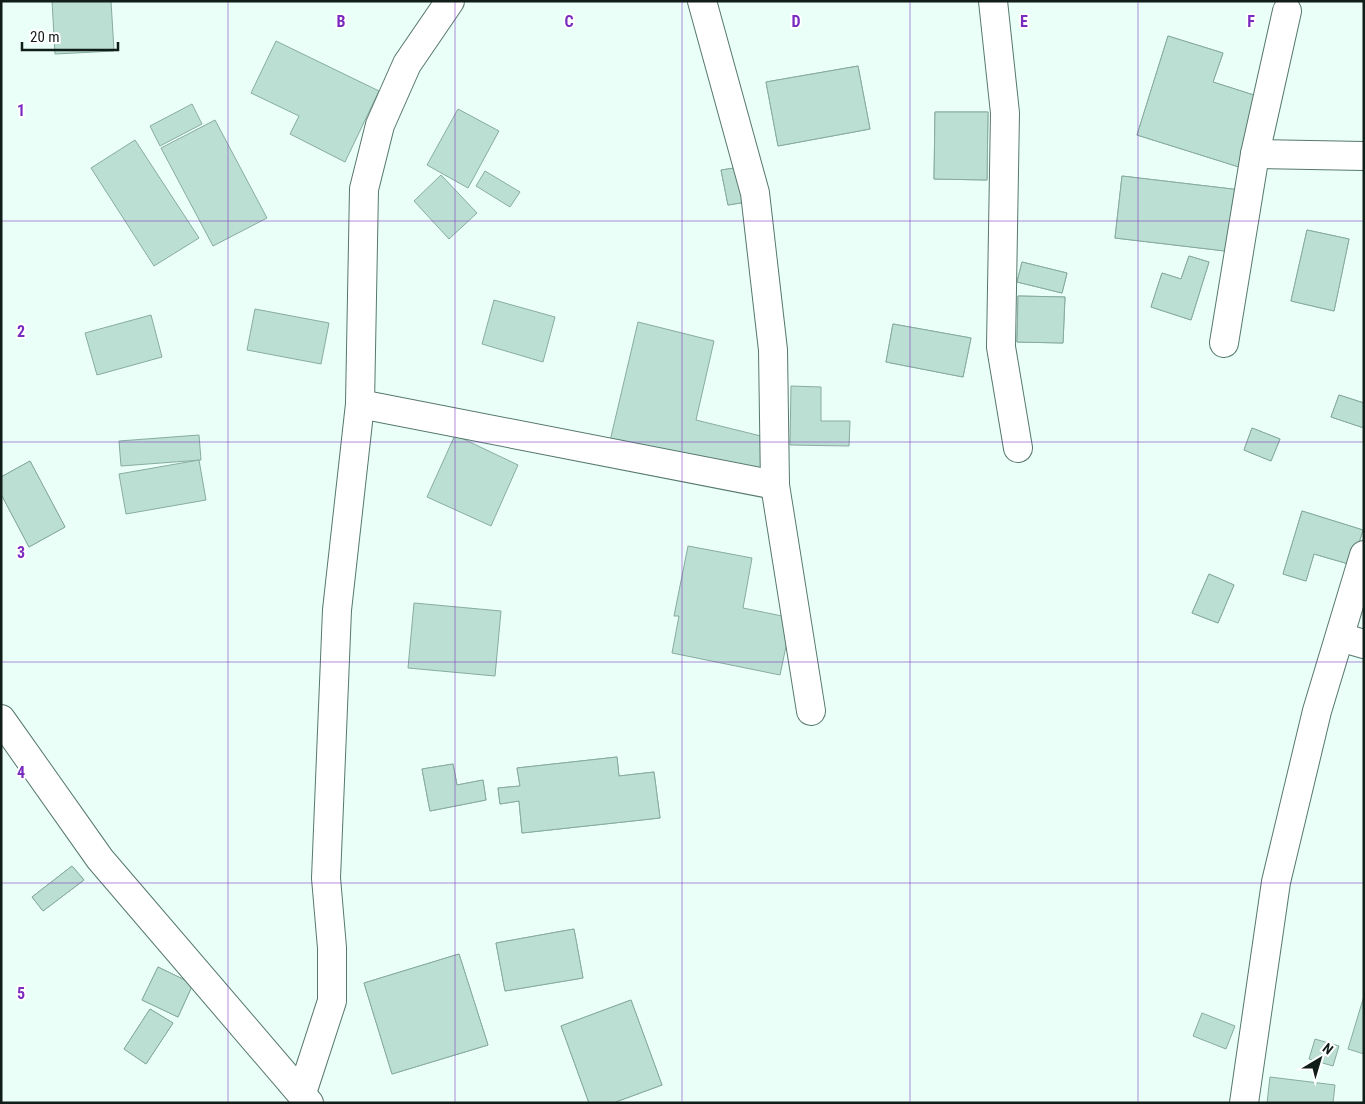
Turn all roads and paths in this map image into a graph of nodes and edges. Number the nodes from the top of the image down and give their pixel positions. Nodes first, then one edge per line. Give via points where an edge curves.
1 (450, 1) edge
2 (702, 1) edge
3 (993, 1) edge
4 (1287, 11) dead end
5 (1255, 154) junction
6 (1364, 156) edge
7 (1224, 343) dead end
8 (360, 404) junction
9 (1018, 448) dead end
10 (775, 485) junction
11 (1364, 554) edge
12 (1352, 640) edge
13 (811, 711) dead end
14 (1, 719) edge
15 (306, 1098) edge
16 (1244, 1103) edge

1 - 8 street via 407,64 380,125 364,188
2 - 10 street via 755,193 773,350
3 - 9 street via 1006,113 1001,347
4 - 5 street
5 - 6 street
5 - 7 street
8 - 10 street
8 - 15 street via 337,610 326,878 332,948 332,1001
10 - 13 street
11 - 12 street
12 - 16 street via 1317,710 1276,882
14 - 15 street via 100,860

